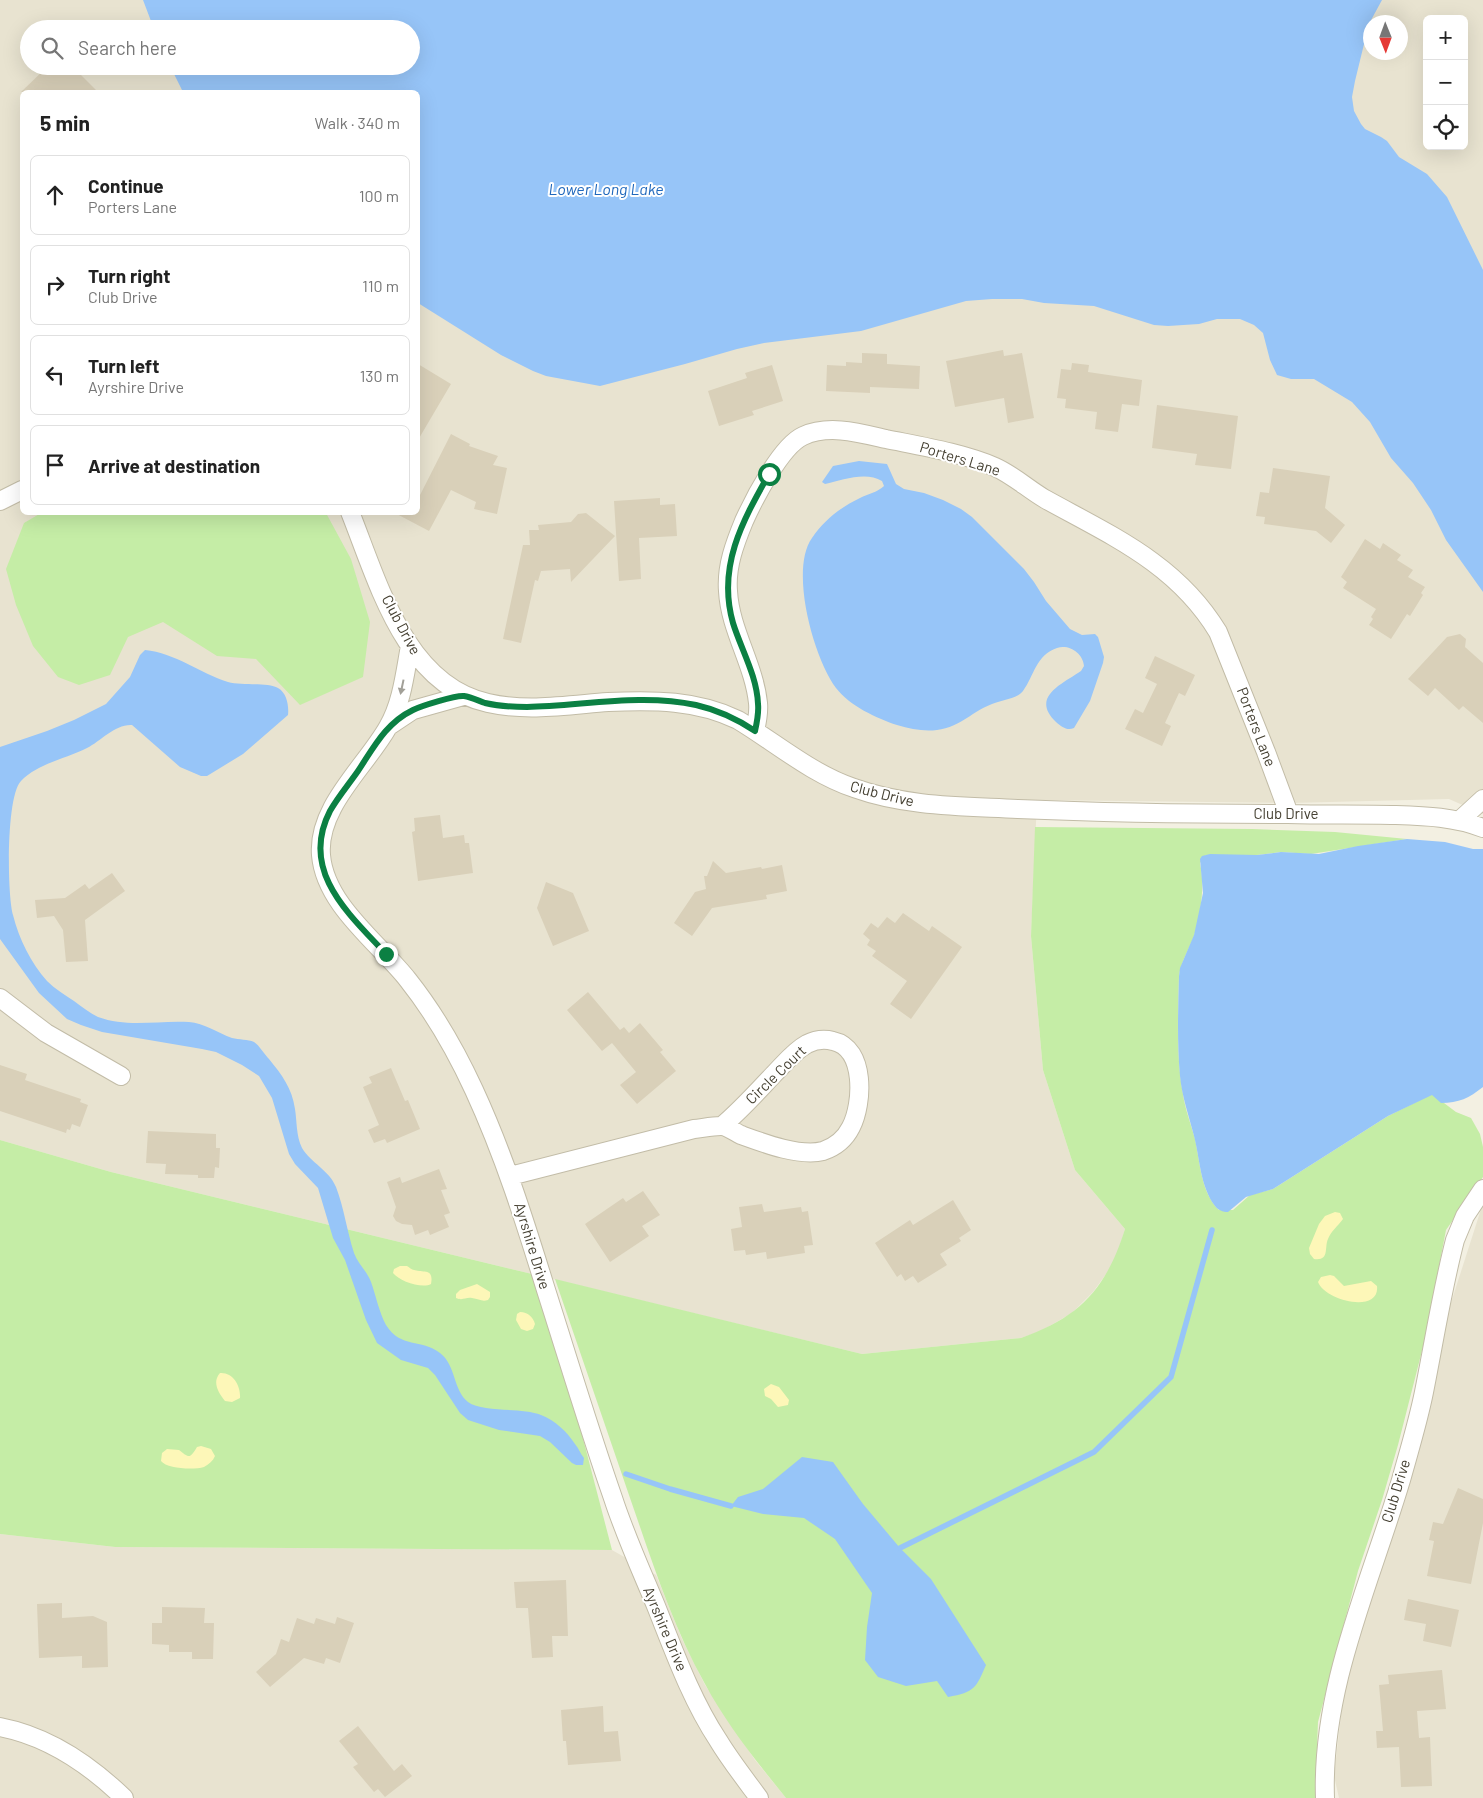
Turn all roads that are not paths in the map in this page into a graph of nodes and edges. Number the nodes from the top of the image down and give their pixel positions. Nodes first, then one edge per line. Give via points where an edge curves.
1 (20, 491) edge
2 (0, 501) edge
3 (351, 515) edge
4 (410, 646) junction
5 (463, 696) junction
6 (389, 726) junction
7 (755, 731) junction
8 (1483, 799) edge
9 (1289, 814) junction
10 (1459, 821) junction
11 (1483, 828) edge
12 (0, 998) edge
13 (121, 1076) dead end
14 (722, 1126) junction
15 (510, 1176) junction
16 (1483, 1189) edge
17 (0, 1727) edge
18 (124, 1798) edge
19 (758, 1798) edge
20 (1325, 1798) edge

1 - 2 street
3 - 4 street, Club Drive via 386,601
4 - 5 street, Club Drive via 434,676
4 -> 6 street, Ayrshire Drive via 399,701
5 - 6 street, Ayrshire Drive via 413,710
5 - 7 street, Club Drive via 488,704 524,707 677,702 724,714
6 - 15 street, Ayrshire Drive via 330,811 321,844 324,873 342,906 406,977 437,1020 476,1094
7 - 9 street, Club Drive via 822,773 852,788 888,798 944,806
7 - 9 street, Porters Lane via 758,704 754,683 729,606 727,589 732,553 756,497 793,443 814,432 846,431 994,466 1043,498 1133,547 1169,574 1202,607 1218,632
8 - 10 street
9 - 10 street, Club Drive via 1428,816
10 - 11 street, Club Drive
12 - 13 street via 46,1033
14 - 14 street, Circle Court via 759,1141 799,1151 818,1152 836,1145 844,1138 856,1115 859,1084 850,1050 835,1041 807,1044
14 - 15 street, Circle Court via 694,1129
15 - 19 street, Ayrshire Drive via 626,1535 695,1700 716,1738
16 - 20 street, Club Drive via 1465,1216 1455,1240 1424,1395 1337,1685 1328,1731
17 - 18 street via 32,1736 83,1763

